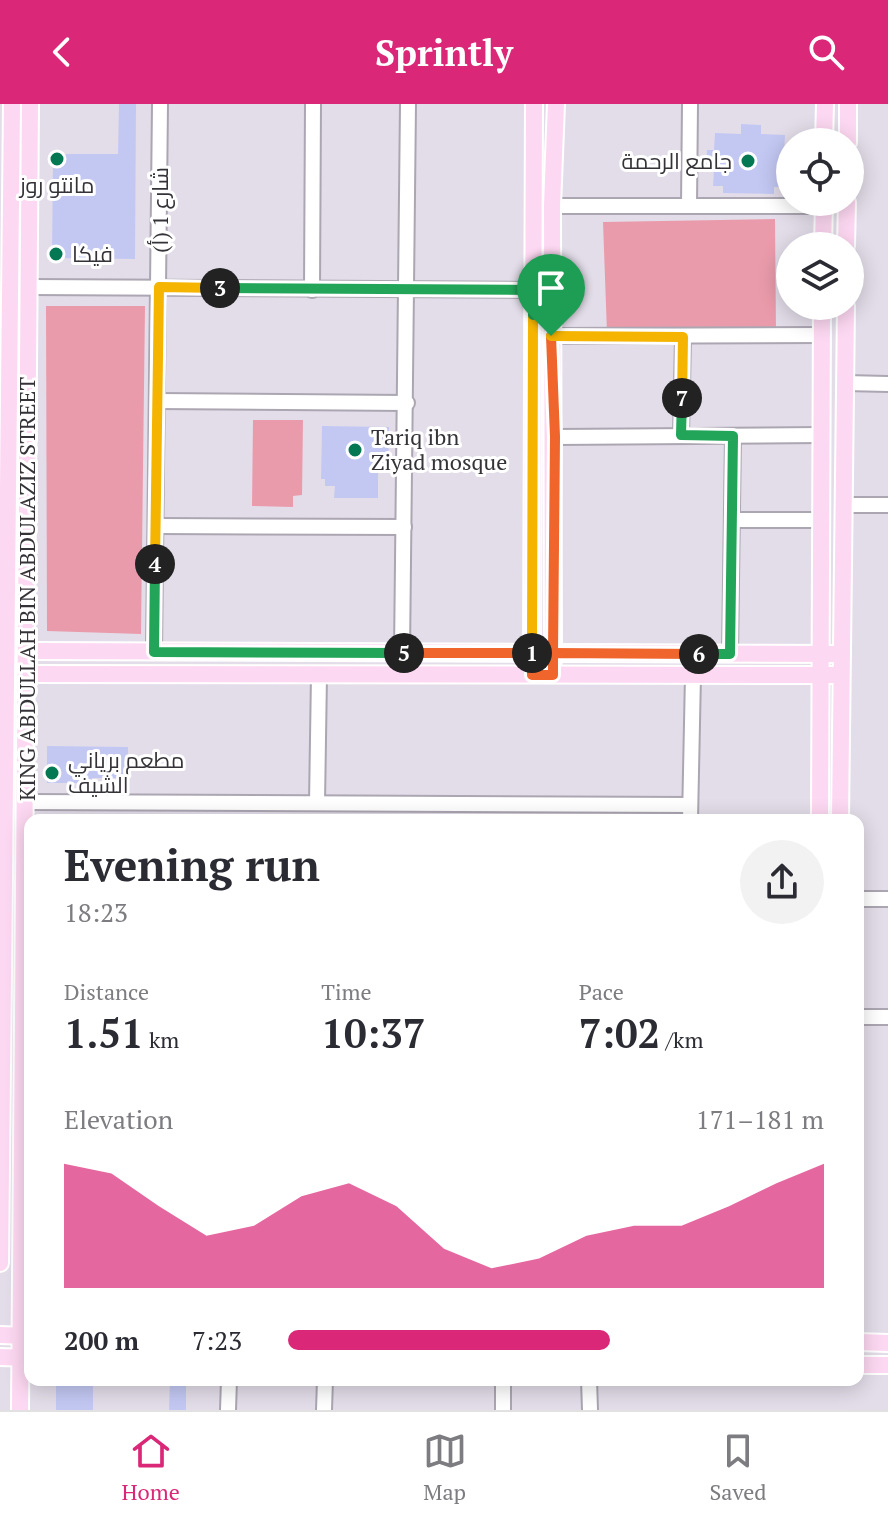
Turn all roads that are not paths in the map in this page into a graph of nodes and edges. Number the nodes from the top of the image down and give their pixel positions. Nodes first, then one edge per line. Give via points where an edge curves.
1 (12, 104) edge
2 (30, 104) edge
3 (160, 104) edge
4 (313, 104) edge
5 (408, 104) edge
6 (534, 104) edge
7 (556, 104) edge
8 (690, 104) edge
9 (825, 104) edge
10 (848, 104) edge
11 (824, 128) edge
12 (848, 128) edge
13 (6, 155) edge
14 (776, 204) edge
15 (689, 205) junction
16 (552, 206) junction
17 (30, 287) junction
18 (159, 287) junction
19 (312, 290) junction
20 (409, 290) junction
21 (533, 290) junction
22 (822, 320) edge
23 (846, 320) edge
24 (821, 335) junction
25 (551, 336) junction
26 (683, 337) junction
27 (845, 383) junction
28 (888, 384) edge
29 (157, 401) junction
30 (407, 403) junction
31 (4, 411) edge
32 (28, 411) junction
33 (681, 435) junction
34 (822, 435) junction
35 (733, 436) junction
36 (555, 437) junction
37 (843, 505) junction
38 (888, 505) edge
39 (732, 520) junction
40 (822, 520) junction
41 (156, 526) junction
42 (404, 527) junction
43 (4, 529) edge
44 (27, 651) junction
45 (154, 652) junction
46 (402, 653) junction
47 (532, 653) junction
48 (553, 653) junction
49 (730, 654) junction
50 (821, 654) junction
51 (842, 654) junction
52 (26, 674) junction
53 (319, 675) junction
54 (532, 675) junction
55 (553, 675) junction
56 (693, 675) junction
57 (821, 675) junction
58 (841, 675) junction
59 (25, 802) junction
60 (153, 803) junction
61 (264, 803) junction
62 (317, 803) junction
63 (690, 813) edge
64 (25, 814) edge
65 (153, 814) edge
66 (264, 814) edge
67 (820, 814) edge
68 (840, 814) edge
69 (2, 829) edge
70 (864, 899) edge
71 (888, 899) edge
72 (864, 1017) edge
73 (888, 1017) edge
74 (1, 1085) edge
75 (0, 1263) edge
76 (0, 1335) edge
77 (24, 1336) edge
78 (864, 1342) edge
79 (888, 1343) edge
80 (0, 1357) edge
81 (24, 1358) edge
82 (864, 1365) edge
83 (888, 1365) edge
84 (24, 1368) edge
85 (229, 1386) edge
86 (325, 1386) edge
87 (503, 1386) edge
88 (589, 1386) edge
89 (20, 1410) edge
90 (228, 1410) edge
91 (324, 1410) edge
92 (503, 1410) edge
93 (590, 1410) edge

1 - 13 main road, KING ABDULLAH BIN ABDULAZIZ STREET
2 - 17 main road, KING ABDULLAH BIN ABDULAZIZ STREET
3 - 18 street, شارع 1 (أ)
4 - 19 street
5 - 20 street via 404,277
6 - 21 main road
7 - 16 main road
8 - 15 street
9 - 11 main road
10 - 12 main road
13 - 31 main road, KING ABDULLAH BIN ABDULAZIZ STREET
14 - 15 street
15 - 16 street
16 - 25 main road
17 - 18 street
17 - 32 main road, KING ABDULLAH BIN ABDULAZIZ STREET
18 - 19 street
18 - 29 street, شارع 1 (أ)
19 - 20 street
20 - 21 street
20 - 30 street
21 - 47 main road
22 - 24 main road
23 - 27 main road
24 - 26 street
24 - 34 main road
25 - 26 street
25 - 36 main road
26 - 33 street
27 - 28 street
27 - 37 main road
29 - 30 street
29 - 41 street, شارع 1 (أ)
30 - 42 street
31 - 32 street
31 - 43 main road, KING ABDULLAH BIN ABDULAZIZ STREET
32 - 44 main road, KING ABDULLAH BIN ABDULAZIZ STREET
33 - 35 street
33 - 36 street
34 - 35 street
34 - 40 main road
35 - 39 street
36 - 48 main road
37 - 38 street
37 - 51 main road
39 - 40 street
39 - 49 street
40 - 50 main road
41 - 42 street
41 - 45 street, شارع 1 (أ)
42 - 46 street
43 - 69 main road, KING ABDULLAH BIN ABDULAZIZ STREET
44 - 45 main road
44 - 52 main road, KING ABDULLAH BIN ABDULAZIZ STREET
45 - 46 main road
46 - 47 main road
47 - 48 main road
47 - 54 main road
48 - 49 main road
48 - 55 main road
49 - 50 main road
50 - 51 main road
50 - 57 main road
51 - 58 main road
52 - 53 main road
52 - 59 main road, KING ABDULLAH BIN ABDULAZIZ STREET
53 - 54 main road
53 - 62 street
54 - 55 main road
55 - 56 main road
56 - 57 main road
56 - 63 street
57 - 58 main road
57 - 67 main road
58 - 68 main road
59 - 60 street
59 - 64 main road, KING ABDULLAH BIN ABDULAZIZ STREET
60 - 61 street
60 - 65 street
61 - 62 street
61 - 66 street
62 - 63 street
69 - 74 main road, KING ABDULLAH BIN ABDULAZIZ STREET
70 - 71 street
72 - 73 street
74 - 75 main road, KING ABDULLAH BIN ABDULAZIZ STREET
76 - 77 main road
78 - 79 main road
80 - 81 main road
82 - 83 main road
84 - 89 main road, KING ABDULLAH BIN ABDULAZIZ STREET
85 - 90 street
86 - 91 street
87 - 92 street
88 - 93 street

